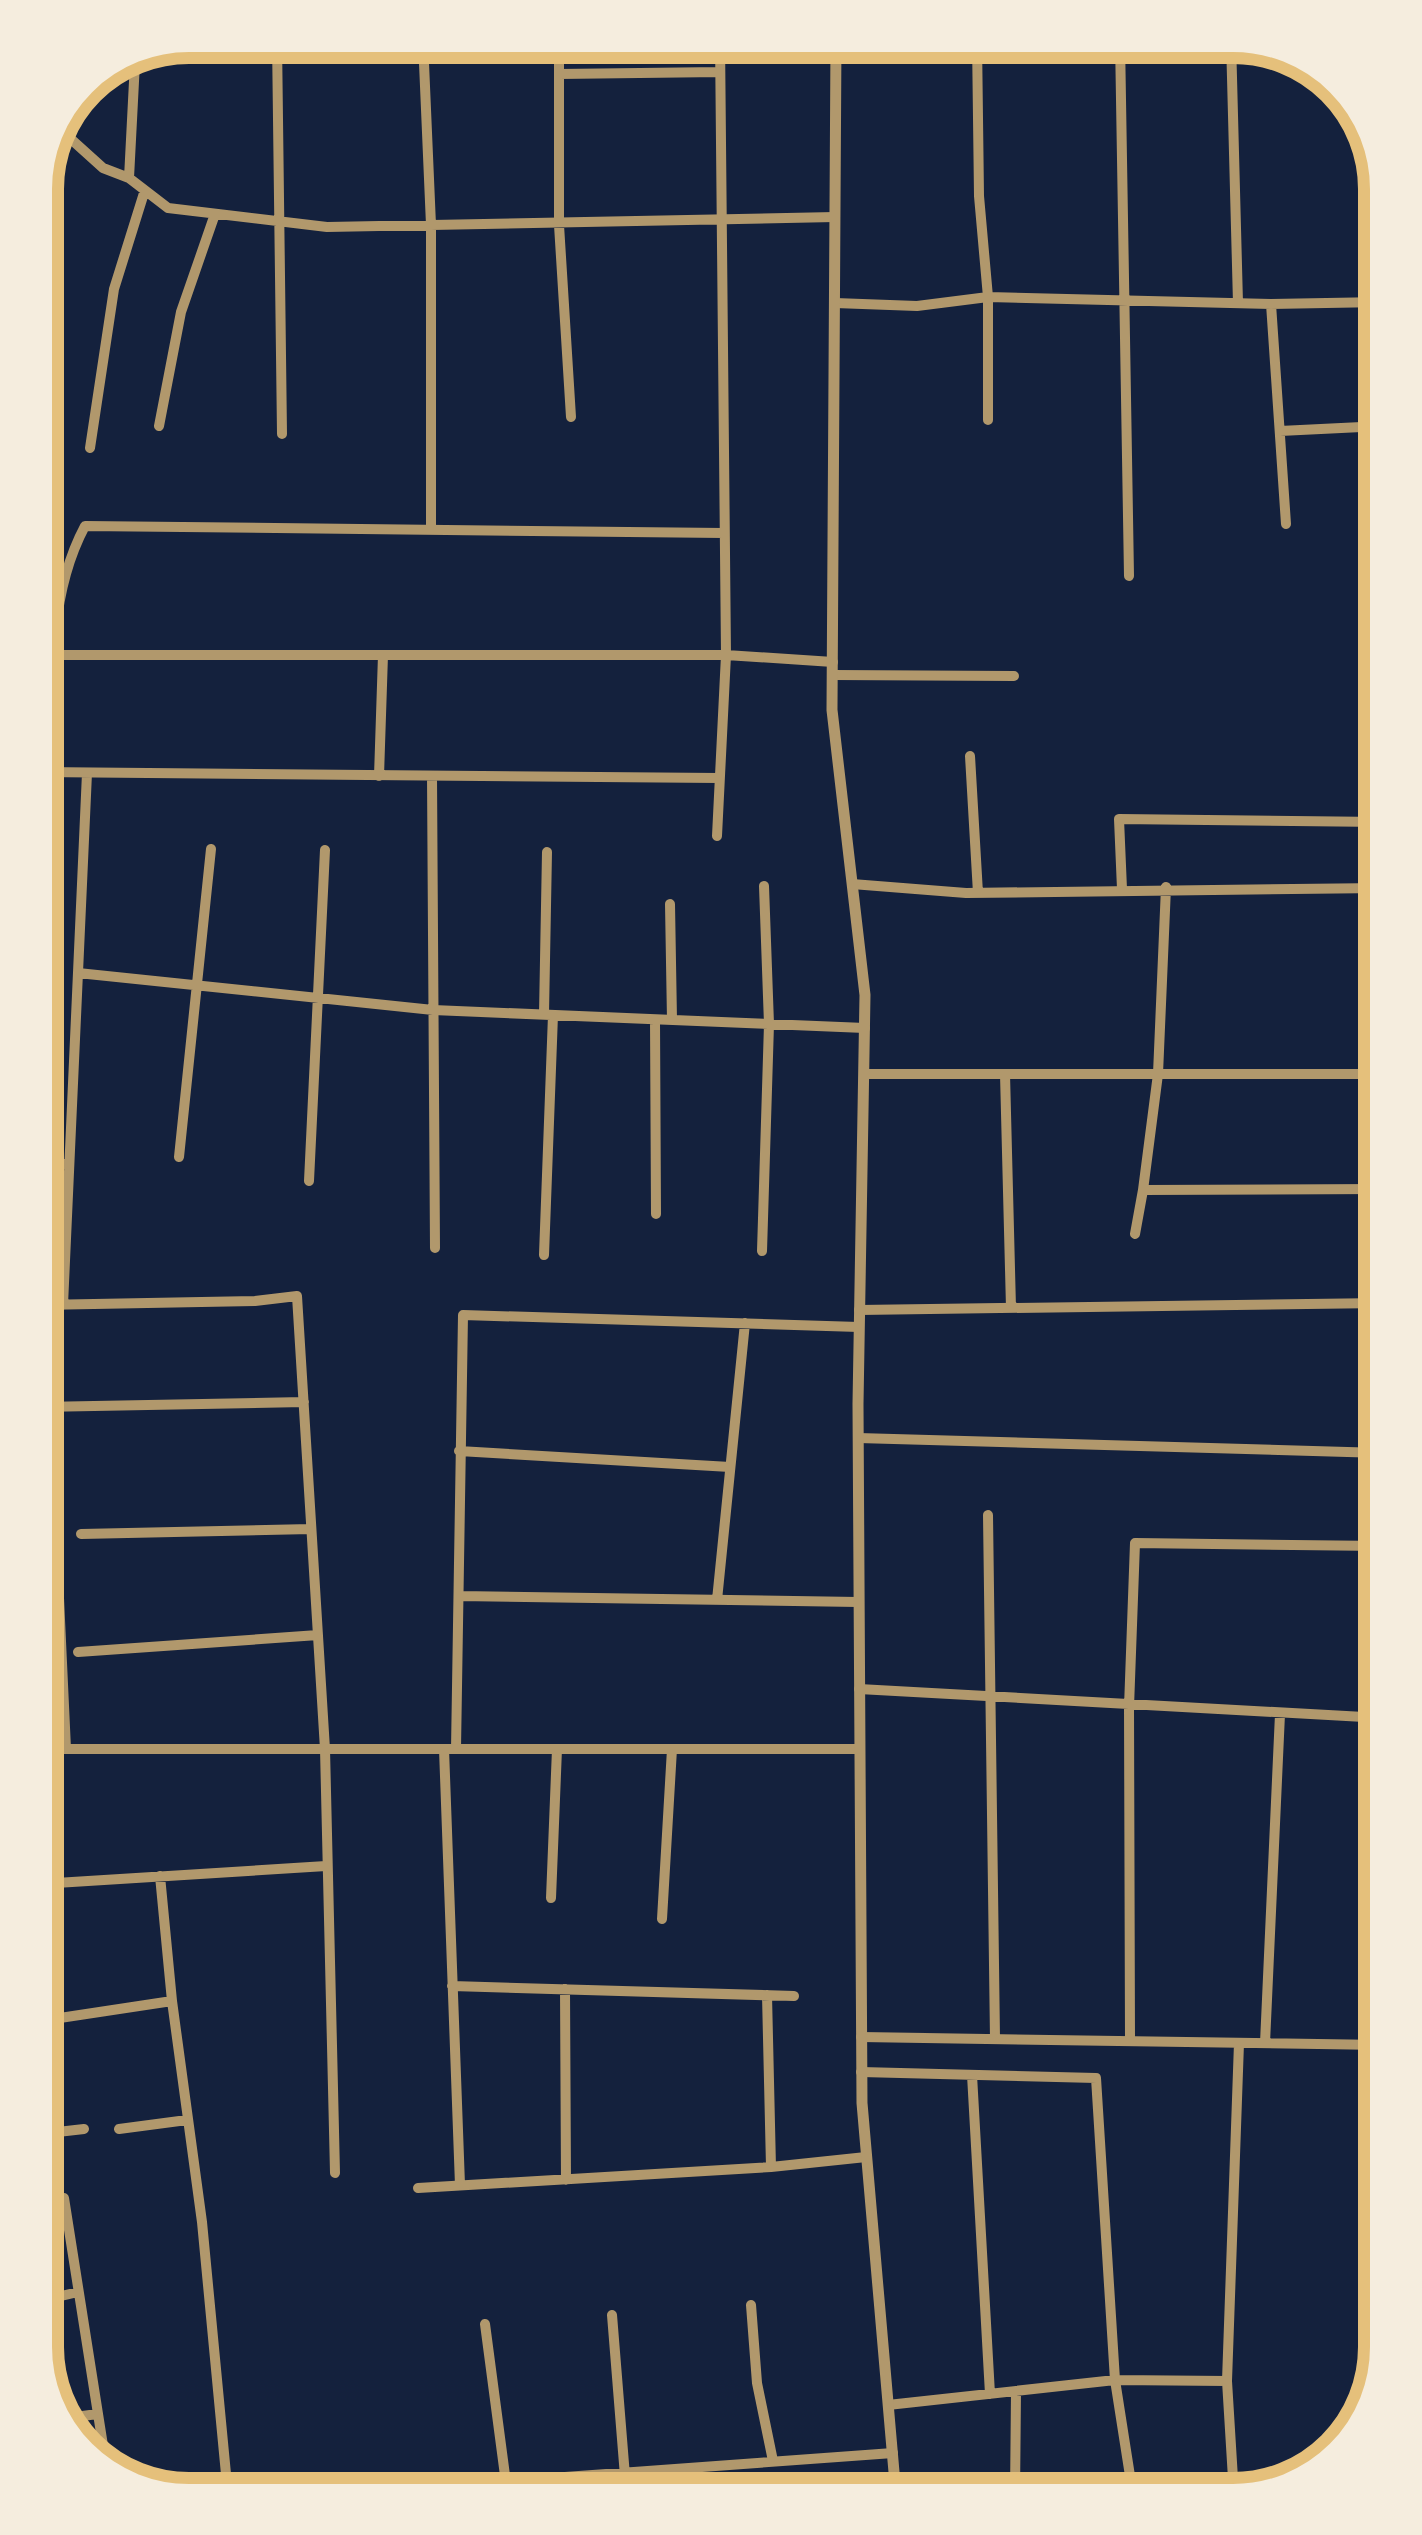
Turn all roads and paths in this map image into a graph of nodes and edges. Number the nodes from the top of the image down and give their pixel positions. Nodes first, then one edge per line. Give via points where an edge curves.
1 (277, 58) edge
2 (425, 58) edge
3 (559, 58) edge
4 (720, 58) edge
5 (836, 58) edge
6 (977, 58) edge
7 (1121, 58) edge
8 (1231, 58) edge
9 (135, 69) edge
10 (720, 72) junction
11 (559, 74) junction
12 (68, 137) edge
13 (129, 178) junction
14 (144, 193) junction
15 (215, 214) junction
16 (835, 217) junction
17 (721, 218) junction
18 (277, 222) junction
19 (559, 224) junction
20 (430, 225) junction
21 (988, 297) junction
22 (1128, 300) junction
23 (1364, 302) edge
24 (835, 303) junction
25 (1238, 303) junction
26 (1271, 304) junction
27 (571, 417) dead end
28 (988, 420) dead end
29 (160, 426) dead end
30 (1364, 427) edge
31 (1280, 431) junction
32 (282, 434) dead end
33 (90, 448) dead end
34 (1286, 524) dead end
35 (430, 530) junction
36 (724, 533) junction
37 (1130, 576) dead end
38 (58, 624) edge
39 (58, 655) edge
40 (383, 655) junction
41 (726, 656) junction
42 (833, 668) junction
43 (1014, 676) dead end
44 (970, 756) dead end
45 (58, 772) edge
46 (86, 773) junction
47 (379, 776) junction
48 (432, 776) junction
49 (719, 778) junction
50 (1364, 822) edge
51 (717, 836) dead end
52 (211, 848) dead end
53 (324, 850) dead end
54 (547, 852) dead end
55 (852, 884) junction
56 (764, 886) dead end
57 (1122, 888) junction
58 (1166, 888) junction
59 (1364, 888) edge
60 (978, 892) junction
61 (670, 904) dead end
62 (78, 973) junction
63 (196, 988) junction
64 (320, 998) junction
65 (433, 1010) junction
66 (548, 1015) junction
67 (655, 1020) junction
68 (672, 1020) junction
69 (769, 1024) junction
70 (864, 1028) junction
71 (864, 1074) junction
72 (1005, 1074) junction
73 (1158, 1074) junction
74 (1364, 1074) edge
75 (179, 1157) dead end
76 (58, 1164) edge
77 (69, 1164) junction
78 (309, 1181) dead end
79 (1142, 1190) junction
80 (1364, 1190) edge
81 (656, 1214) dead end
82 (1135, 1234) dead end
83 (434, 1248) dead end
84 (762, 1250) dead end
85 (544, 1255) dead end
86 (1364, 1303) edge
87 (58, 1305) edge
88 (63, 1305) junction
89 (1011, 1308) junction
90 (860, 1310) junction
91 (745, 1323) junction
92 (859, 1326) junction
93 (304, 1402) junction
94 (58, 1407) edge
95 (858, 1438) junction
96 (459, 1451) junction
97 (1364, 1453) edge
98 (730, 1468) junction
99 (988, 1515) dead end
100 (312, 1529) junction
101 (82, 1534) dead end
102 (1364, 1546) edge
103 (458, 1596) junction
104 (58, 1598) edge
105 (717, 1600) junction
106 (858, 1602) junction
107 (318, 1635) junction
108 (78, 1652) dead end
109 (859, 1689) junction
110 (990, 1695) junction
111 (1129, 1707) junction
112 (1280, 1714) junction
113 (1364, 1717) edge
114 (860, 1748) junction
115 (325, 1749) junction
116 (450, 1749) junction
117 (558, 1749) junction
118 (672, 1749) junction
119 (58, 1750) edge
120 (66, 1750) junction
121 (326, 1866) junction
122 (160, 1876) junction
123 (58, 1883) edge
124 (551, 1898) dead end
125 (662, 1919) dead end
126 (452, 1986) junction
127 (565, 1989) junction
128 (766, 1995) junction
129 (794, 1996) dead end
130 (172, 2002) junction
131 (58, 2019) edge
132 (861, 2038) junction
133 (994, 2039) junction
134 (1130, 2041) junction
135 (1239, 2043) junction
136 (1265, 2043) junction
137 (1364, 2045) edge
138 (861, 2072) junction
139 (972, 2075) junction
140 (187, 2120) junction
141 (84, 2129) dead end
142 (119, 2129) dead end
143 (58, 2132) edge
144 (866, 2157) junction
145 (770, 2167) junction
146 (335, 2173) dead end
147 (566, 2180) junction
148 (460, 2184) junction
149 (418, 2188) dead end
150 (64, 2198) dead end
151 (78, 2292) junction
152 (58, 2297) edge
153 (751, 2305) dead end
154 (612, 2315) dead end
155 (485, 2324) dead end
156 (1115, 2380) junction
157 (1227, 2381) junction
158 (1016, 2391) junction
159 (990, 2394) junction
160 (888, 2405) junction
161 (97, 2414) junction
162 (78, 2417) edge
163 (103, 2446) edge
164 (893, 2453) junction
165 (773, 2461) junction
166 (625, 2476) junction
167 (226, 2477) edge
168 (505, 2477) edge
169 (601, 2477) edge
170 (895, 2478) edge
171 (1015, 2478) edge
172 (1129, 2478) edge
173 (1233, 2478) edge

1 - 18 street
2 - 20 street
3 - 11 street
4 - 10 street
5 - 16 street
6 - 21 street
7 - 22 street
8 - 25 street
9 - 13 street
10 - 11 street
10 - 17 street
11 - 19 street
12 - 13 street via 103,168
13 - 14 street
14 - 15 street via 168,208
14 - 33 street via 114,289
15 - 18 street
15 - 29 street via 181,312
16 - 17 street
16 - 24 street
17 - 19 street
17 - 36 street
18 - 20 street
18 - 32 street
19 - 20 street
19 - 27 street
20 - 35 street
21 - 22 street
21 - 24 street via 917,306
21 - 28 street
22 - 25 street
22 - 37 street
23 - 26 street
24 - 42 street
25 - 26 street
26 - 31 street
30 - 31 street
31 - 34 street
35 - 36 street
35 - 38 street via 85,526 69,556
36 - 41 street
39 - 40 street
40 - 41 street
40 - 47 street
41 - 42 street
41 - 49 street
42 - 43 street
42 - 55 street
44 - 60 street
45 - 46 street
46 - 47 street
46 - 62 street
47 - 48 street
48 - 49 street
48 - 65 street
49 - 51 street
50 - 57 street via 1119,819
52 - 63 street
53 - 64 street
54 - 66 street
55 - 60 street
55 - 70 street
56 - 69 street
57 - 58 street
57 - 60 street
58 - 59 street
58 - 73 street
61 - 68 street
62 - 63 street
62 - 77 street
63 - 64 street
63 - 75 street
64 - 65 street
64 - 78 street
65 - 66 street
65 - 83 street
66 - 67 street
66 - 85 street
67 - 68 street
67 - 81 street
68 - 69 street
69 - 70 street
69 - 84 street
70 - 71 street
71 - 72 street
71 - 90 street
72 - 73 street
72 - 89 street
73 - 74 street
73 - 79 street
76 - 77 street
77 - 88 street
79 - 80 street
79 - 82 street
86 - 89 street
87 - 88 street
88 - 93 street via 297,1296
89 - 90 street
90 - 92 street
91 - 92 street
91 - 96 street via 463,1315
91 - 98 street
92 - 95 street
93 - 94 street
93 - 100 street
95 - 97 street
95 - 106 street
96 - 98 street
96 - 103 street
98 - 105 street
99 - 110 street
100 - 101 street
100 - 107 street
102 - 111 street via 1136,1543
103 - 105 street
103 - 116 street
104 - 120 street
105 - 106 street
106 - 109 street
107 - 108 street
107 - 115 street
109 - 110 street
109 - 114 street
110 - 111 street
110 - 133 street
111 - 112 street
111 - 134 street
112 - 113 street
112 - 136 street
114 - 118 street
114 - 132 street
115 - 116 street
115 - 120 street
115 - 121 street
116 - 117 street
116 - 126 street
117 - 118 street
117 - 124 street
118 - 125 street
119 - 120 street
121 - 122 street
121 - 146 street
122 - 123 street
122 - 130 street
126 - 127 street
126 - 148 street
127 - 128 street
127 - 147 street
128 - 129 street
128 - 145 street
130 - 131 street
130 - 140 street
132 - 133 street
132 - 138 street
133 - 134 street
134 - 135 street
135 - 136 street
135 - 157 street
136 - 137 street
138 - 139 street
138 - 144 street
139 - 156 street via 1096,2078
139 - 159 street
140 - 142 street
140 - 167 street
141 - 143 street
144 - 145 street
144 - 160 street
145 - 147 street
147 - 148 street
148 - 149 street
150 - 151 street
151 - 152 street
151 - 161 street
153 - 165 street
154 - 166 street
155 - 168 street
156 - 157 street
156 - 158 street
156 - 172 street
157 - 173 street
158 - 159 street
158 - 171 street
159 - 160 street
160 - 164 street
161 - 162 street
161 - 163 street
164 - 165 street
164 - 170 street
165 - 166 street
166 - 169 street

